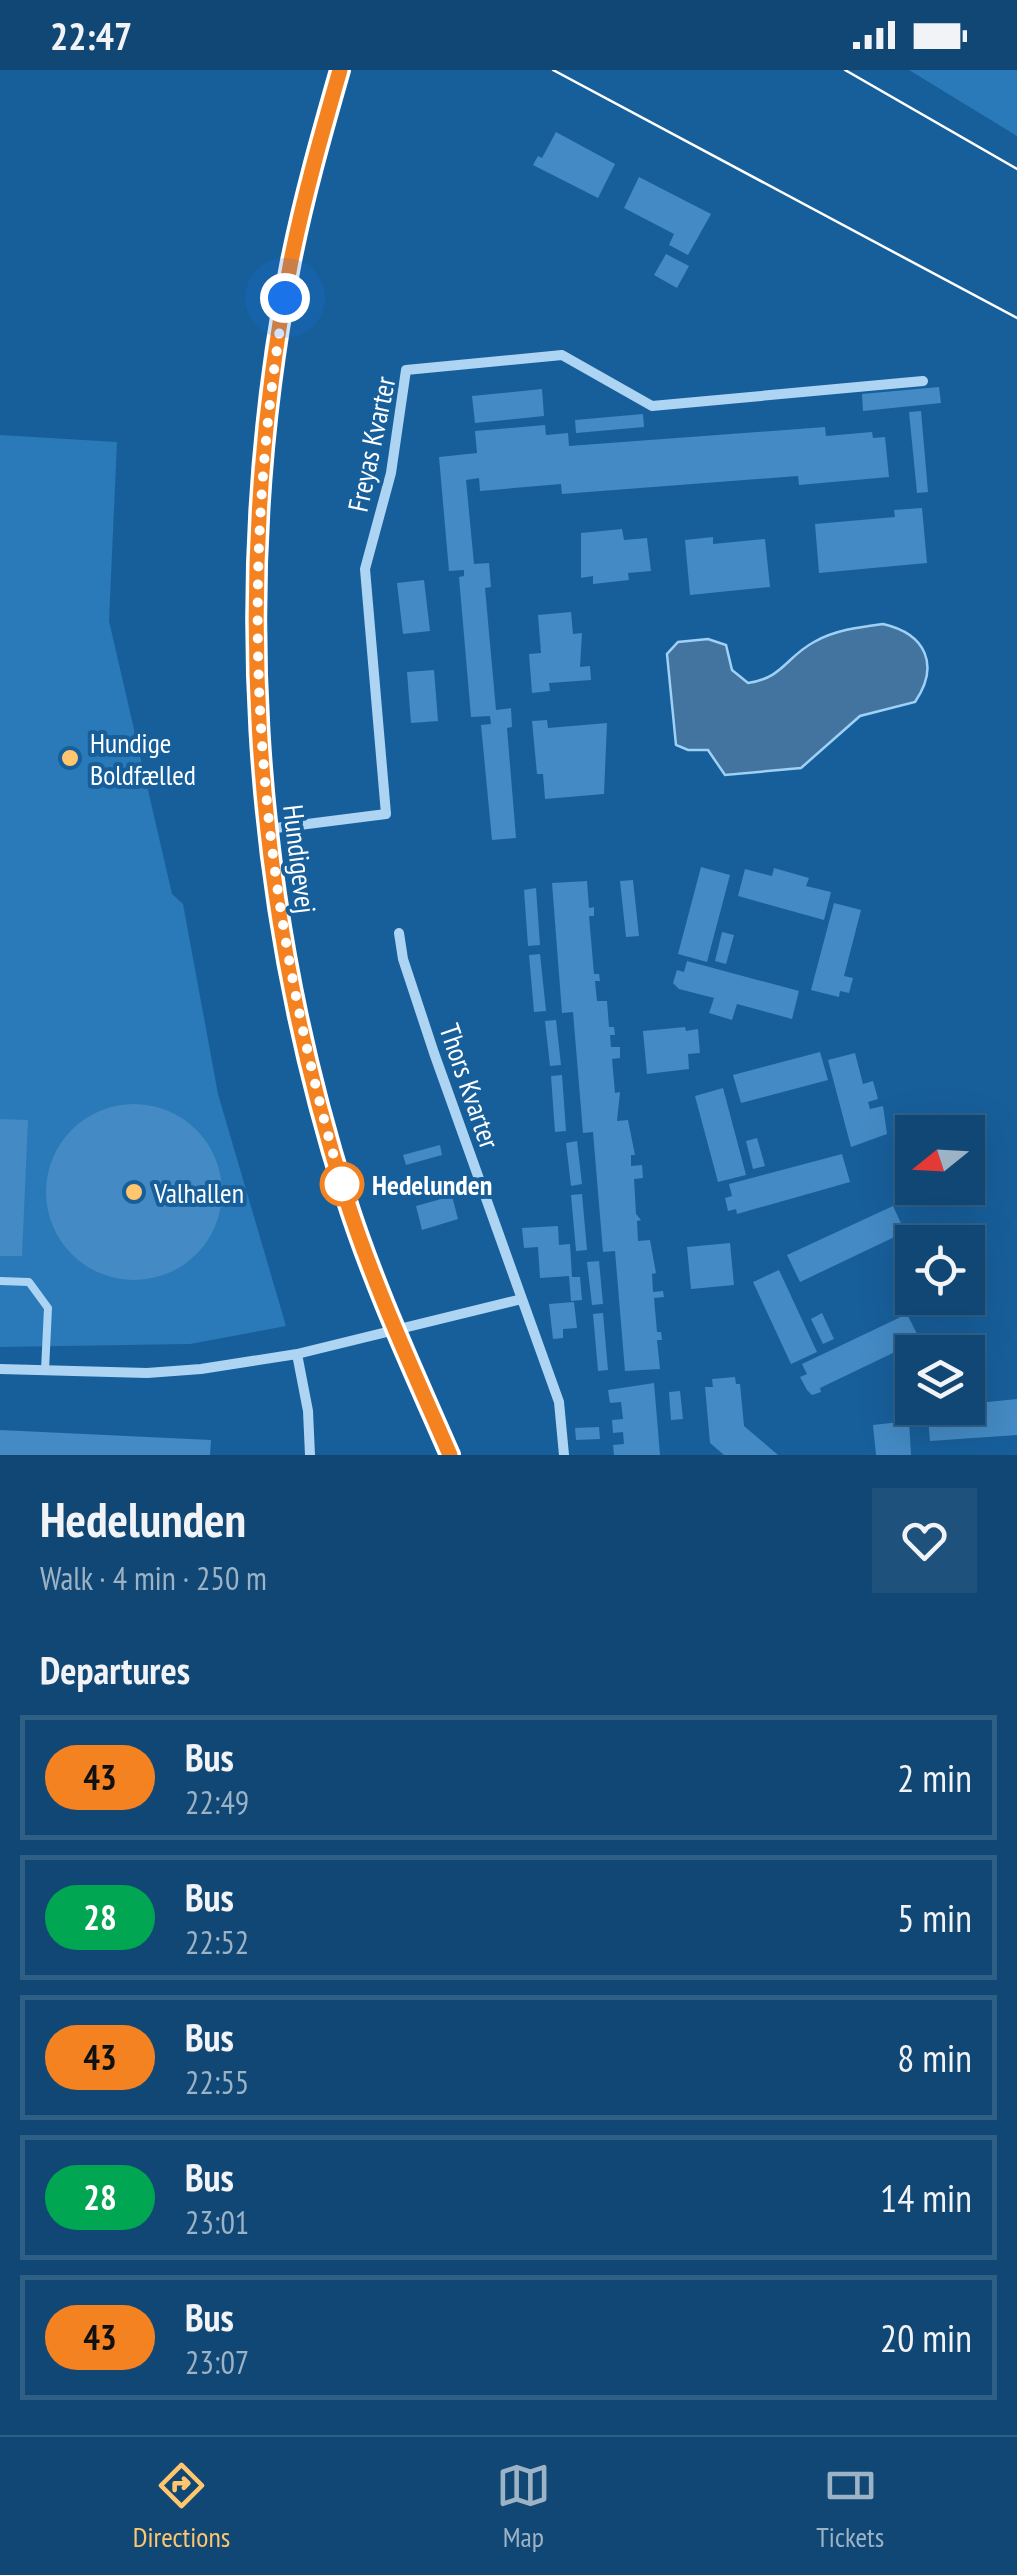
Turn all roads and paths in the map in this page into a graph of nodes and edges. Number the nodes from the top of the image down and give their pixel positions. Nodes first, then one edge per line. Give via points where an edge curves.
1 (340, 70) edge
2 (924, 381) dead end
3 (267, 828) junction
4 (399, 933) dead end
5 (0, 1281) edge
6 (522, 1299) junction
7 (397, 1331) junction
8 (297, 1354) junction
9 (0, 1369) edge
10 (45, 1370) junction
11 (310, 1455) edge
12 (450, 1455) edge
13 (564, 1455) edge

1 - 3 street, Hundigevej via 291,262 260,495 256,638
2 - 3 street, Freyas Kvarter via 652,406 562,355 406,370 391,474 365,569 386,814
3 - 7 street, Hundigevej via 312,1080 346,1199
4 - 6 street, Thors Kvarter
5 - 10 lane via 30,1282 48,1308
6 - 7 street
6 - 13 street, Thors Kvarter via 559,1402
7 - 8 street
7 - 12 street, Hundigevej
8 - 10 street via 175,1372
8 - 11 street
9 - 10 street

